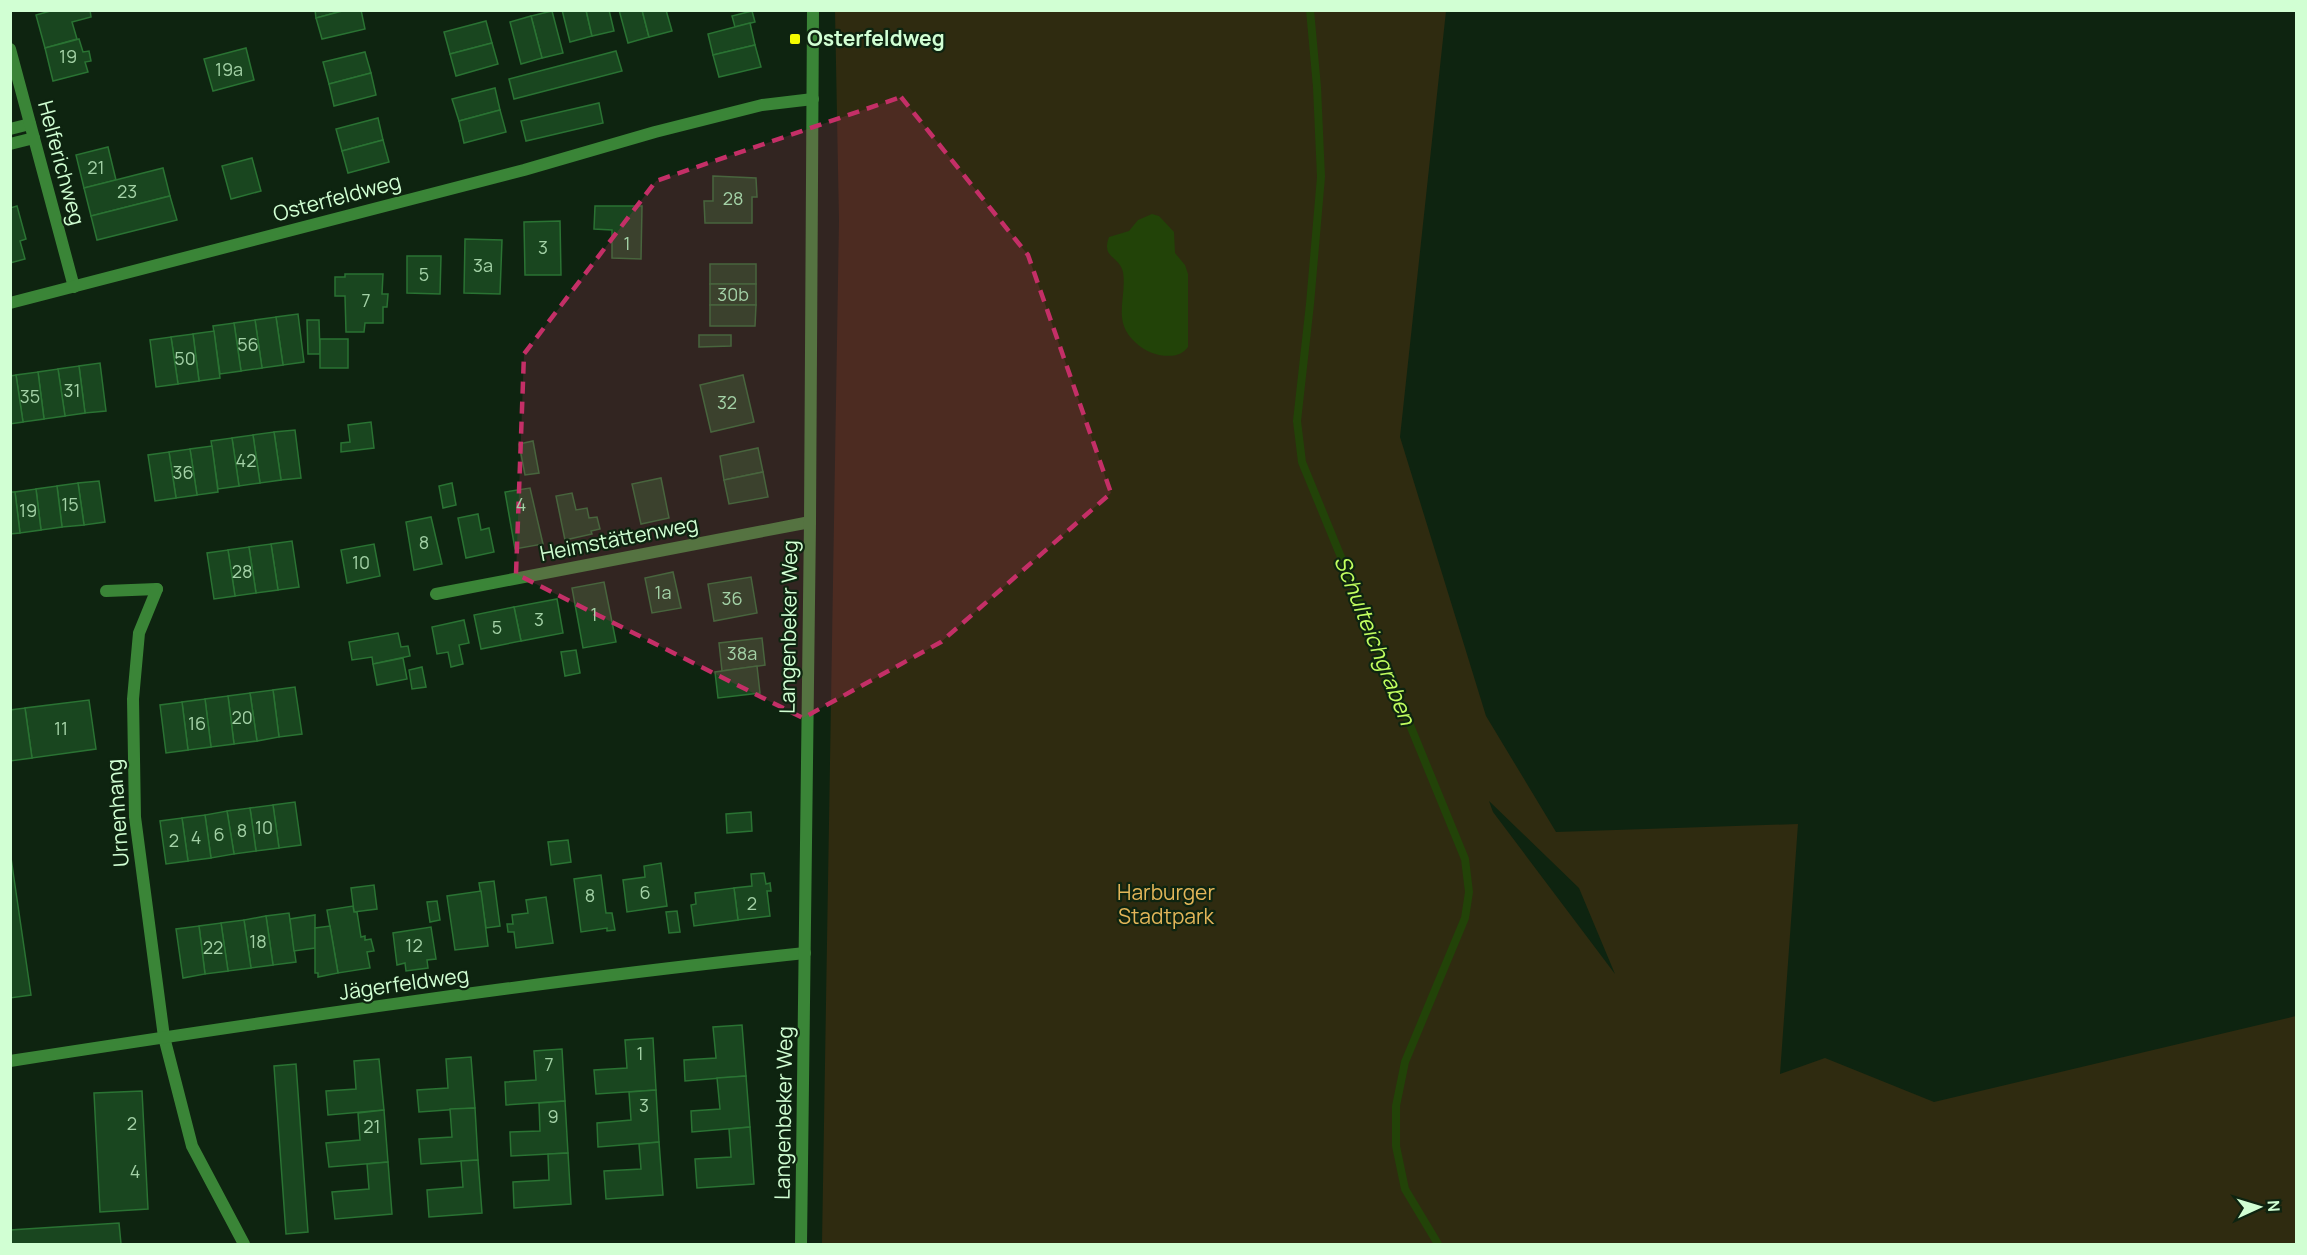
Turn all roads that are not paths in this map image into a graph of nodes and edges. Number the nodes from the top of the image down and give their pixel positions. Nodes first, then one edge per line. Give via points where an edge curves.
1 (813, 10) edge
2 (10, 49) edge
3 (813, 99) junction
4 (30, 124) junction
5 (10, 129) edge
6 (34, 138) junction
7 (10, 144) edge
8 (74, 287) junction
9 (10, 303) edge
10 (810, 522) junction
11 (106, 591) dead end
12 (436, 594) dead end
13 (805, 953) junction
14 (164, 1037) junction
15 (10, 1061) edge
16 (244, 1245) edge
17 (801, 1245) edge

1 - 3 street, Langenbeker Weg
2 - 4 street, Helferichweg
3 - 8 street, Osterfeldweg via 762,105 655,132
3 - 10 street, Langenbeker Weg
4 - 5 street
4 - 6 street, Helferichweg
6 - 7 street
6 - 8 street, Helferichweg
8 - 9 street, Osterfeldweg
10 - 12 street, Heimstättenweg
10 - 13 street, Langenbeker Weg
11 - 14 street, Urnenhang via 157,589 139,633 133,699 133,774 135,817
13 - 14 street, Jägerfeldweg via 656,969
13 - 17 street, Langenbeker Weg
14 - 15 street, Jägerfeldweg
14 - 16 street, Urnenhang via 192,1146

